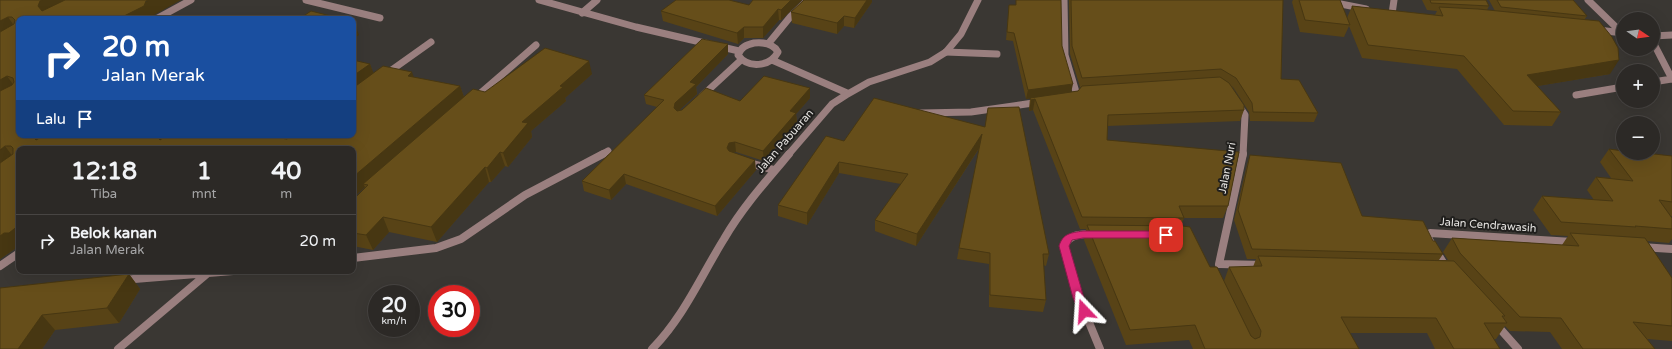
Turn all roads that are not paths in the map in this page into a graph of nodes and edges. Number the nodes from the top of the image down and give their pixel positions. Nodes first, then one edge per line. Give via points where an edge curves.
1 (191, 0) edge
2 (306, 0) edge
3 (539, 0) edge
4 (597, 0) edge
5 (808, 0) edge
6 (978, 0) edge
7 (1064, 0) edge
8 (1321, 0) edge
9 (1394, 0) edge
10 (1588, 0) edge
11 (1371, 10) edge
12 (582, 13) junction
13 (1385, 13) edge
14 (1392, 14) junction
15 (1400, 14) edge
16 (162, 16) edge
17 (380, 18) dead end
18 (1616, 27) edge
19 (1592, 30) edge
20 (1616, 32) edge
21 (1672, 35) edge
22 (1660, 36) edge
23 (431, 42) dead end
24 (768, 44) junction
25 (536, 45) dead end
26 (739, 50) junction
27 (946, 52) junction
28 (997, 54) dead end
29 (1660, 56) edge
30 (741, 60) junction
31 (772, 60) junction
32 (382, 75) edge
33 (1672, 79) edge
34 (1660, 81) edge
35 (1616, 88) edge
36 (847, 93) junction
37 (1576, 95) dead end
38 (1233, 96) edge
39 (1063, 99) edge
40 (697, 100) edge
41 (1048, 101) edge
42 (471, 102) edge
43 (921, 113) edge
44 (608, 151) dead end
45 (740, 160) edge
46 (774, 170) junction
47 (1105, 234) edge
48 (1581, 243) edge
49 (1636, 247) edge
50 (1672, 250) edge
51 (16, 255) edge
52 (356, 258) edge
53 (1274, 265) edge
54 (0, 266) edge
55 (1446, 271) edge
56 (140, 274) edge
57 (196, 274) edge
58 (207, 274) edge
59 (134, 279) junction
60 (110, 281) edge
61 (1489, 316) edge
62 (118, 349) edge
63 (652, 349) edge
64 (1100, 349) edge
65 (1518, 349) edge

1 - 16 street
2 - 17 street
3 - 12 street
4 - 12 street
5 - 24 street via 790,16
6 - 27 street, Jalan Pabuaran via 959,37
7 - 39 street via 1065,55 1080,92 1075,97
8 - 11 street
9 - 14 street
10 - 18 street
12 - 26 street
13 - 14 street
14 - 15 street
19 - 20 street
21 - 22 street
23 - 32 street
24 - 26 street via 750,44
24 - 31 street via 778,52
25 - 42 street
26 - 30 street
27 - 28 street
27 - 36 street, Jalan Pabuaran via 920,66 868,83
29 - 33 street
30 - 31 street via 754,64
30 - 40 street
31 - 36 street
33 - 34 street
35 - 37 street
36 - 46 street, Jalan Pabuaran via 832,104
38 - 53 street, Jalan Nuri via 1245,114 1244,148 1215,266
41 - 43 street via 970,112
44 - 52 street via 525,194 461,239 436,248
45 - 46 street
46 - 63 street, Jalan Pabuaran via 724,238 664,337
47 - 64 street via 1075,235 1069,237 1064,246 1079,298
48 - 55 street, Jalan Cendrawasih via 1430,233 1428,238
49 - 50 street
51 - 54 street
56 - 59 street
57 - 59 street
58 - 62 street
59 - 60 street
61 - 65 street

